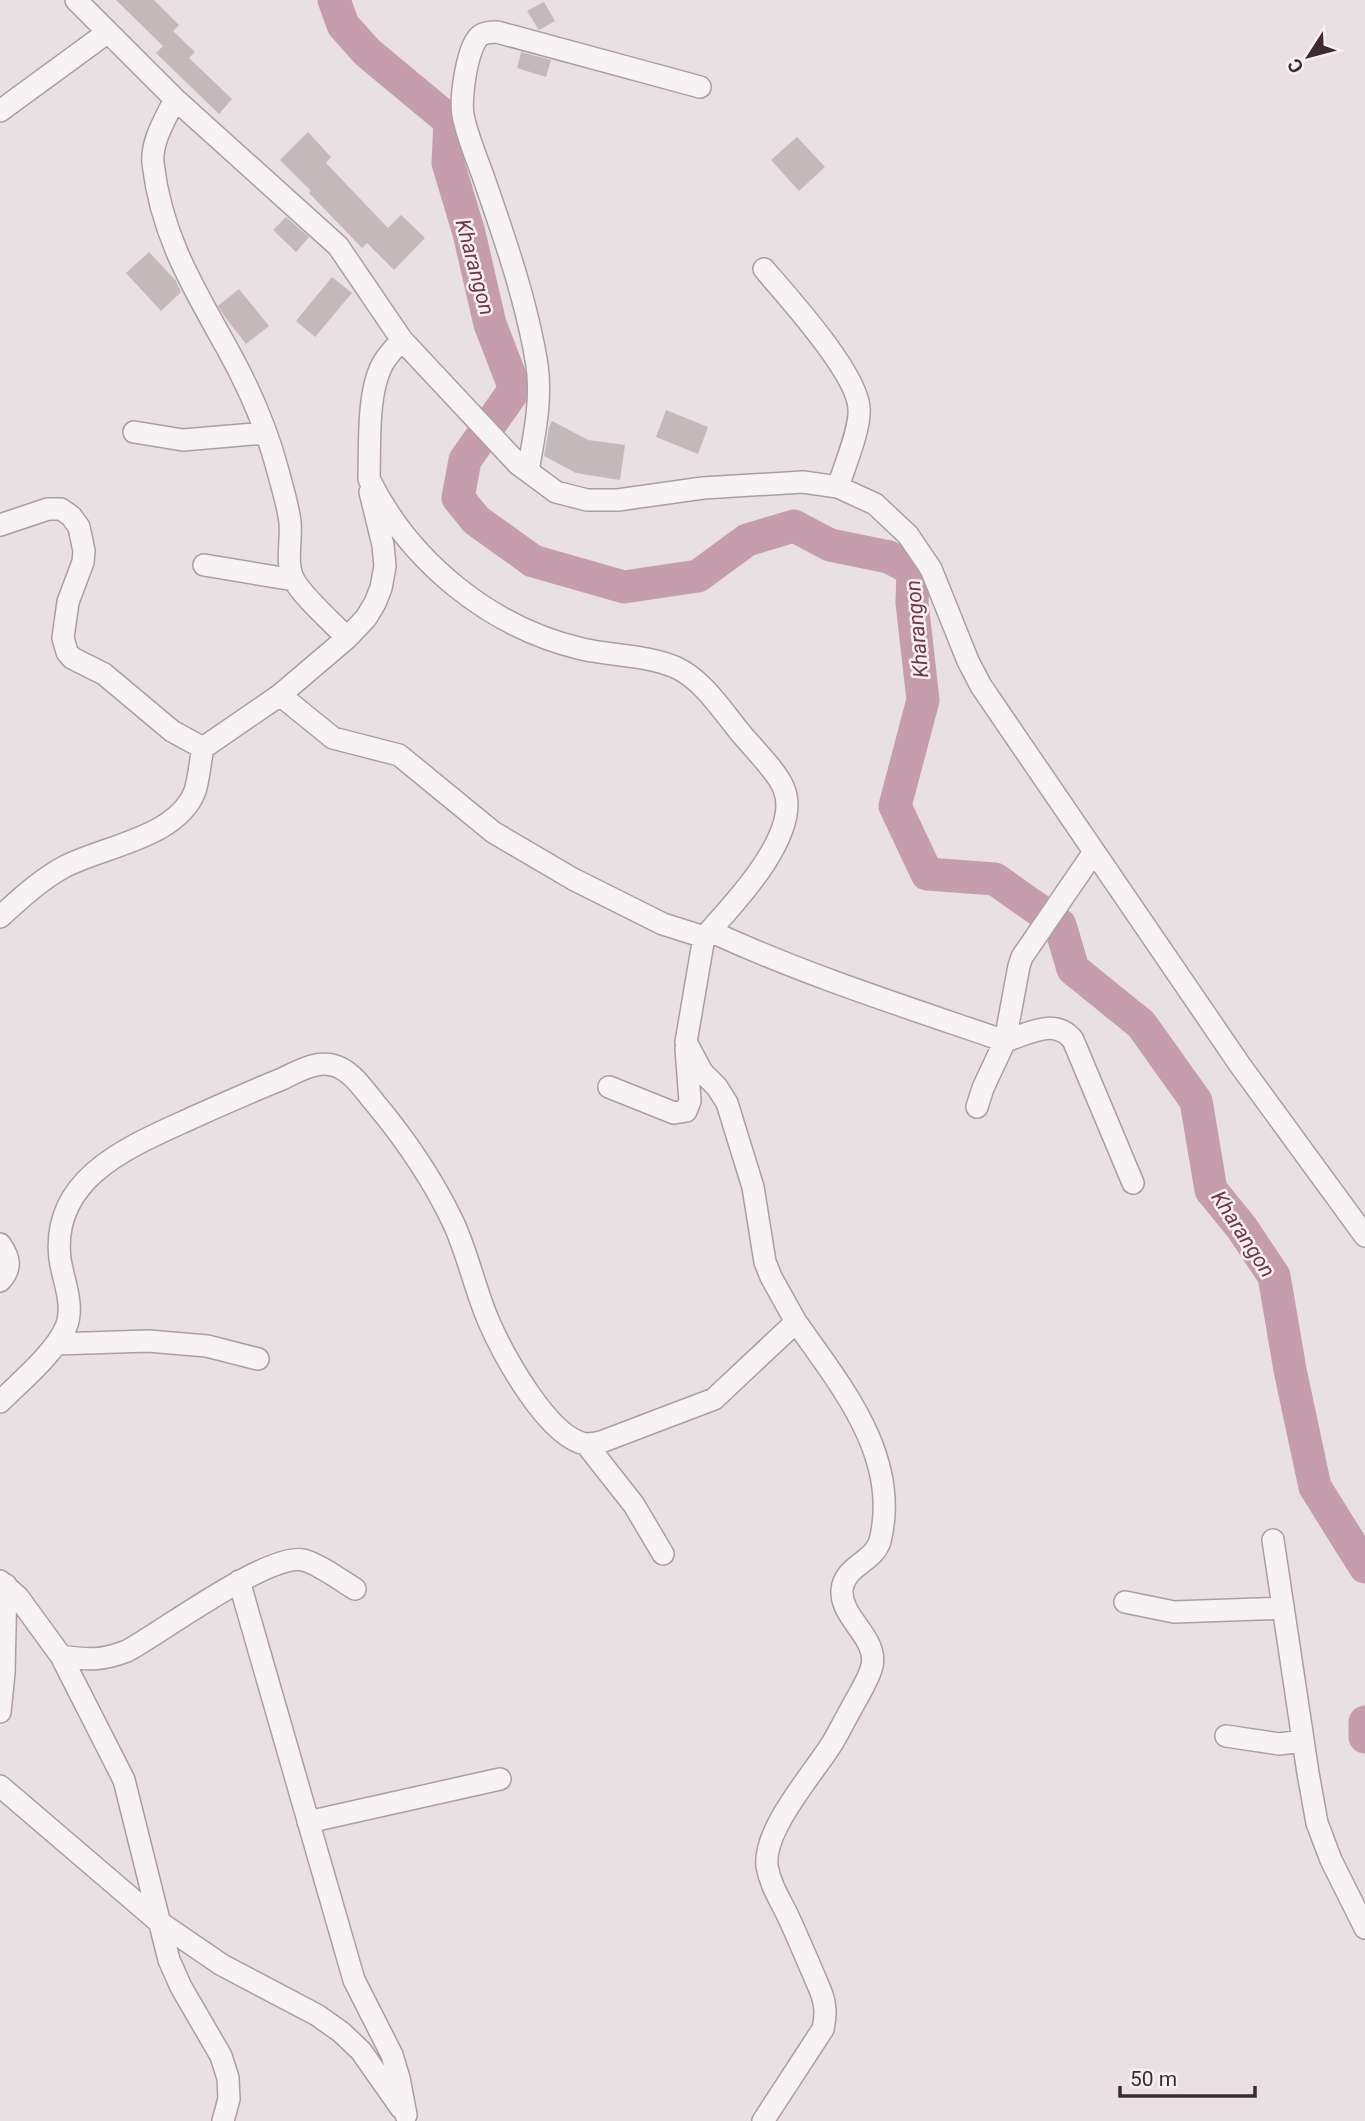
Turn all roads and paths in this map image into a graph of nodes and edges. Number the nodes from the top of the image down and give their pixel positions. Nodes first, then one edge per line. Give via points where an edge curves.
1 (76, 0) edge
2 (108, 32) junction
3 (700, 87) dead end
4 (175, 99) junction
5 (0, 111) edge
6 (764, 269) dead end
7 (402, 340) junction
8 (134, 432) dead end
9 (265, 433) junction
10 (523, 467) junction
11 (369, 479) junction
12 (838, 487) junction
13 (0, 525) edge
14 (204, 565) dead end
15 (294, 580) junction
16 (347, 638) junction
17 (280, 695) junction
18 (203, 748) junction
19 (1094, 852) junction
20 (0, 916) edge
21 (707, 934) junction
22 (1005, 1041) junction
23 (686, 1042) junction
24 (609, 1087) dead end
25 (976, 1107) dead end
26 (1133, 1183) dead end
27 (1365, 1236) edge
28 (0, 1244) edge
29 (0, 1281) edge
30 (796, 1322) junction
31 (57, 1344) junction
32 (258, 1359) dead end
33 (0, 1402) edge
34 (586, 1444) junction
35 (1273, 1540) dead end
36 (663, 1554) dead end
37 (239, 1581) junction
38 (3, 1583) edge
39 (355, 1588) dead end
40 (1125, 1602) dead end
41 (1283, 1608) junction
42 (61, 1656) junction
43 (0, 1712) edge
44 (1226, 1736) dead end
45 (1303, 1741) junction
46 (500, 1779) dead end
47 (0, 1786) edge
48 (308, 1822) junction
49 (159, 1922) junction
50 (1365, 1928) edge
51 (409, 2118) edge
52 (223, 2121) edge
53 (763, 2121) edge

1 - 2 street
2 - 4 street
2 - 5 street
3 - 10 street via 497,32 475,41 462,112 523,302 537,365 537,415
4 - 7 street via 338,246
4 - 9 street via 153,159 167,228
6 - 12 street via 810,323 856,394 860,408 857,426
7 - 10 street
7 - 11 street via 382,365 373,391
8 - 9 street via 183,440
9 - 15 street via 289,518
10 - 12 street via 556,492 587,500 803,482
11 - 16 street via 383,544 384,576 375,603
11 - 21 street via 404,533 457,589 499,616 550,639 660,662 689,675 781,782 787,807 776,844 762,870
12 - 19 street via 875,503 908,535 931,569 981,686
13 - 18 street via 48,509 61,509 71,516 79,527 84,551 68,602 63,638 67,652 104,674 172,731
14 - 15 street
15 - 16 street
16 - 17 street
17 - 18 street
17 - 21 street via 333,738 399,755 493,832 573,879 663,924
18 - 20 street via 194,791 174,818 144,837 64,867
19 - 22 street via 1018,966
19 - 27 street via 1240,1065
21 - 22 street
21 - 23 street
22 - 25 street
22 - 26 street via 1047,1028 1068,1033
23 - 24 street via 690,1101 686,1111 674,1113
23 - 30 street via 727,1103 753,1187 765,1262
28 - 29 street via 9,1262
30 - 34 street via 714,1399 613,1439
30 - 53 street via 866,1428 885,1502 880,1542 850,1572 842,1591 844,1604 872,1652 873,1664 833,1742 776,1827 769,1845 771,1883 821,1992 826,2017 823,2029
31 - 32 street via 149,1341 207,1346
31 - 33 street
31 - 34 street via 69,1316 60,1257 65,1213 96,1169 132,1145 242,1095 316,1065 332,1065 354,1077 425,1172 453,1224 489,1322 513,1370 545,1415 572,1439
34 - 36 street via 634,1505
35 - 41 street
37 - 39 street via 279,1563 302,1560
37 - 42 street via 127,1651 107,1659
37 - 48 street
38 - 42 street
38 - 43 street
40 - 41 street via 1174,1612
41 - 45 street
42 - 49 street via 124,1780
44 - 45 street via 1279,1744
45 - 50 street via 1317,1823
46 - 48 street
47 - 49 street
48 - 51 street via 354,1980 392,2055
49 - 51 street via 222,1965 341,2032 361,2051
49 - 52 street via 181,1987 221,2056 229,2099

